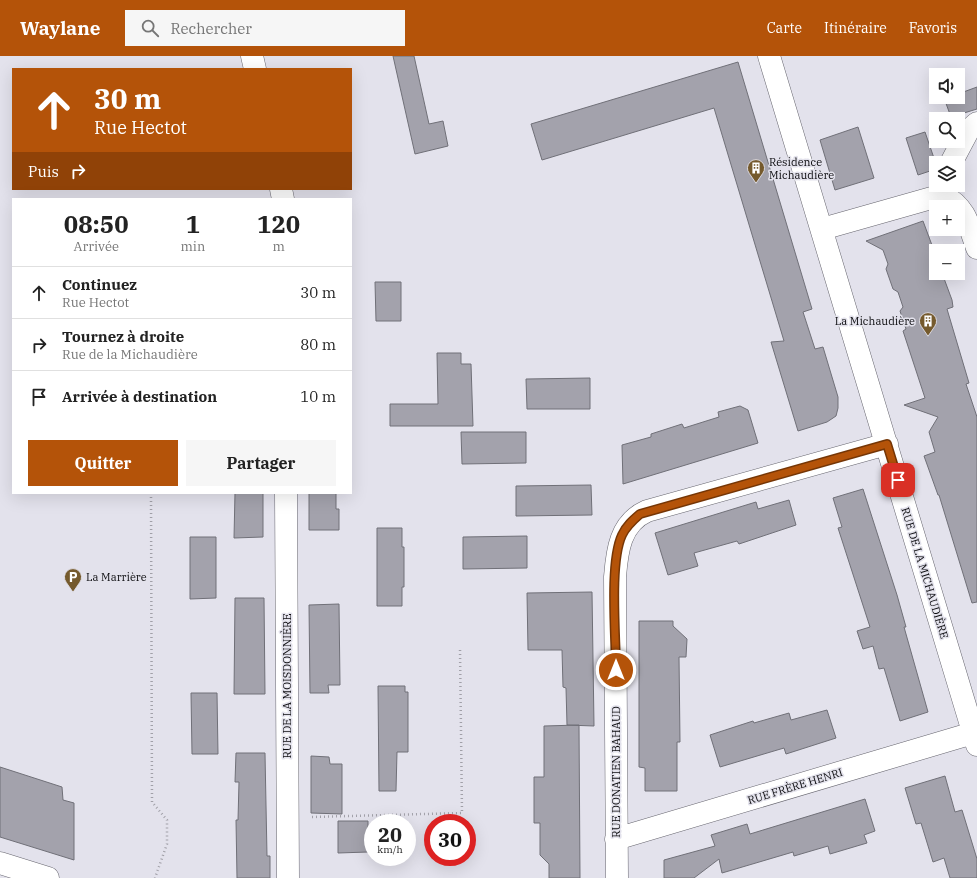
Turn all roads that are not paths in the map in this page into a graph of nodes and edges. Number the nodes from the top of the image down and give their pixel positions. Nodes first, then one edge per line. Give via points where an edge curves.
1 (252, 56) edge
2 (769, 56) edge
3 (255, 68) edge
4 (977, 123) edge
5 (955, 156) edge
6 (937, 192) edge
7 (945, 192) edge
8 (822, 229) junction
9 (977, 248) edge
10 (887, 444) junction
11 (286, 494) edge
12 (975, 739) edge
13 (616, 839) junction
14 (0, 863) edge
15 (48, 878) edge
16 (288, 878) edge
17 (617, 878) edge

1 - 3 street
2 - 8 street, RUE DE LA MICHAUDIÈRE
4 - 5 street via 968,131
6 - 8 street
7 - 9 street via 961,209
8 - 10 street, RUE DE LA MICHAUDIÈRE
10 - 12 street, RUE DE LA MICHAUDIÈRE
10 - 13 street, RUE DONATIEN BAHAUD via 647,511 628,525 618,545 615,577
11 - 16 street, RUE DE LA MOISDONNIÈRE
12 - 13 street, RUE FRÈRE HENRI
13 - 17 street, RUE DONATIEN BAHAUD
14 - 15 street

